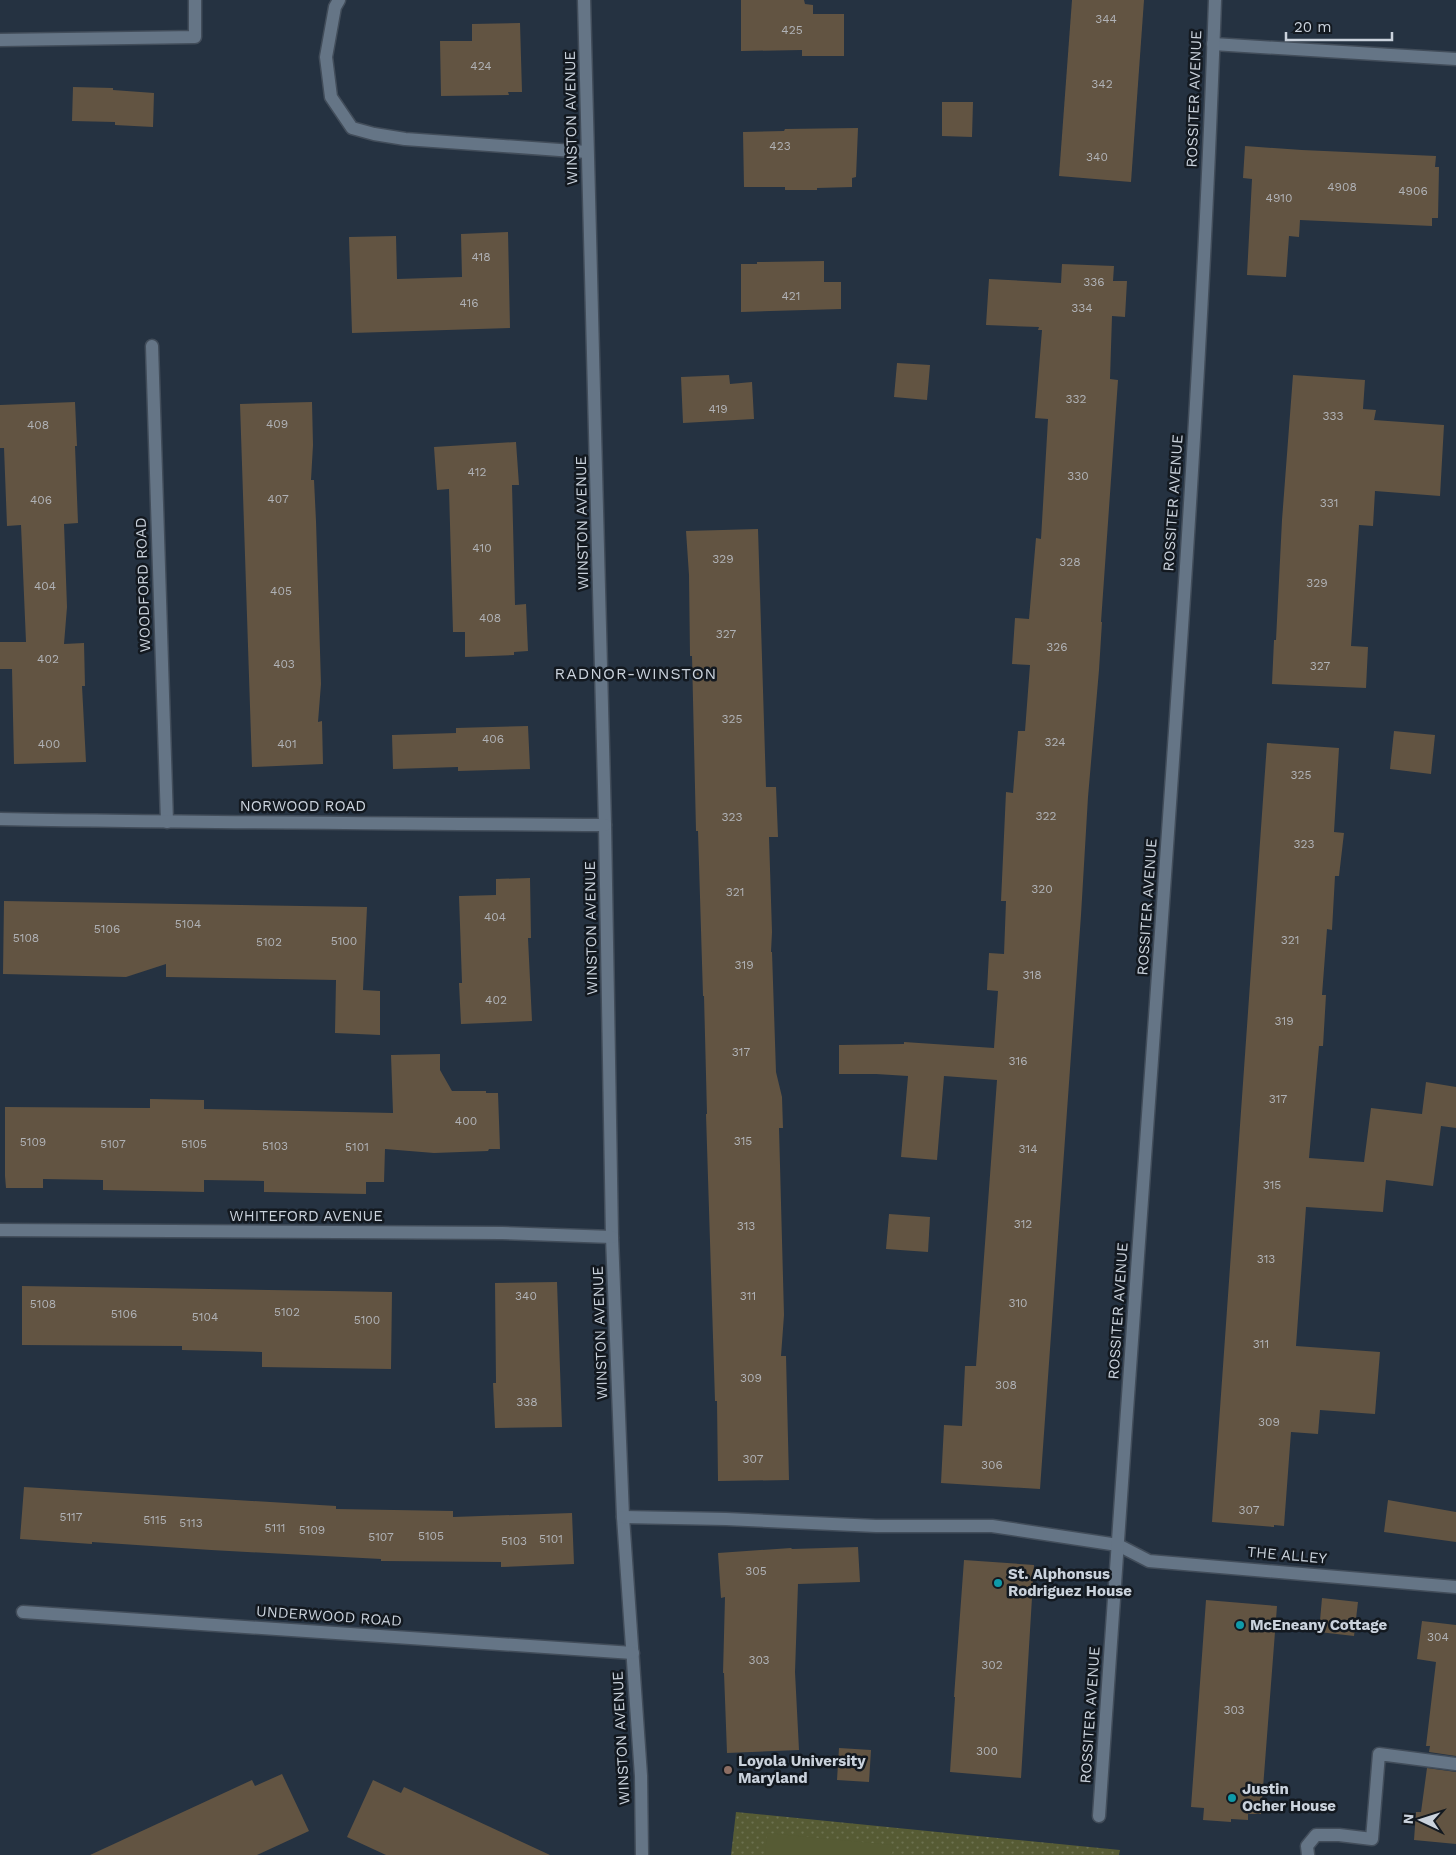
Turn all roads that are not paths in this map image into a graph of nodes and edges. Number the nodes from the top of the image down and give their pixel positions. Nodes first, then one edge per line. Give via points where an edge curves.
1 (195, 0) edge
2 (339, 0) edge
3 (584, 0) edge
4 (1215, 0) edge
5 (0, 40) edge
6 (1213, 44) junction
7 (1456, 59) edge
8 (587, 152) junction
9 (152, 346) dead end
10 (0, 819) edge
11 (167, 822) junction
12 (605, 826) junction
13 (0, 1230) edge
14 (612, 1236) junction
15 (624, 1517) junction
16 (1118, 1545) junction
17 (1456, 1586) edge
18 (23, 1612) dead end
19 (633, 1653) junction
20 (1456, 1764) edge
21 (1099, 1816) dead end
22 (642, 1855) edge
23 (1308, 1855) edge

1 - 5 street via 195,37
2 - 8 street via 326,56 332,97 352,128 405,139
3 - 8 street, WINSTON AVENUE
4 - 6 street, ROSSITER AVENUE
6 - 7 street
6 - 16 street, ROSSITER AVENUE via 1200,336 1172,802
8 - 12 street, WINSTON AVENUE
9 - 11 street, WOODFORD ROAD
10 - 11 street, NORWOOD ROAD
11 - 12 street, NORWOOD ROAD
12 - 14 street, WINSTON AVENUE
13 - 14 street, WHITEFORD AVENUE
14 - 15 street, WINSTON AVENUE
15 - 16 street, THE ALLEY via 876,1526 992,1526
15 - 19 street, WINSTON AVENUE
16 - 17 street, THE ALLEY via 1149,1561
16 - 21 street, ROSSITER AVENUE
18 - 19 street, UNDERWOOD ROAD
19 - 22 street, WINSTON AVENUE via 641,1776
20 - 23 street via 1379,1754 1372,1839 1316,1835 1306,1846

